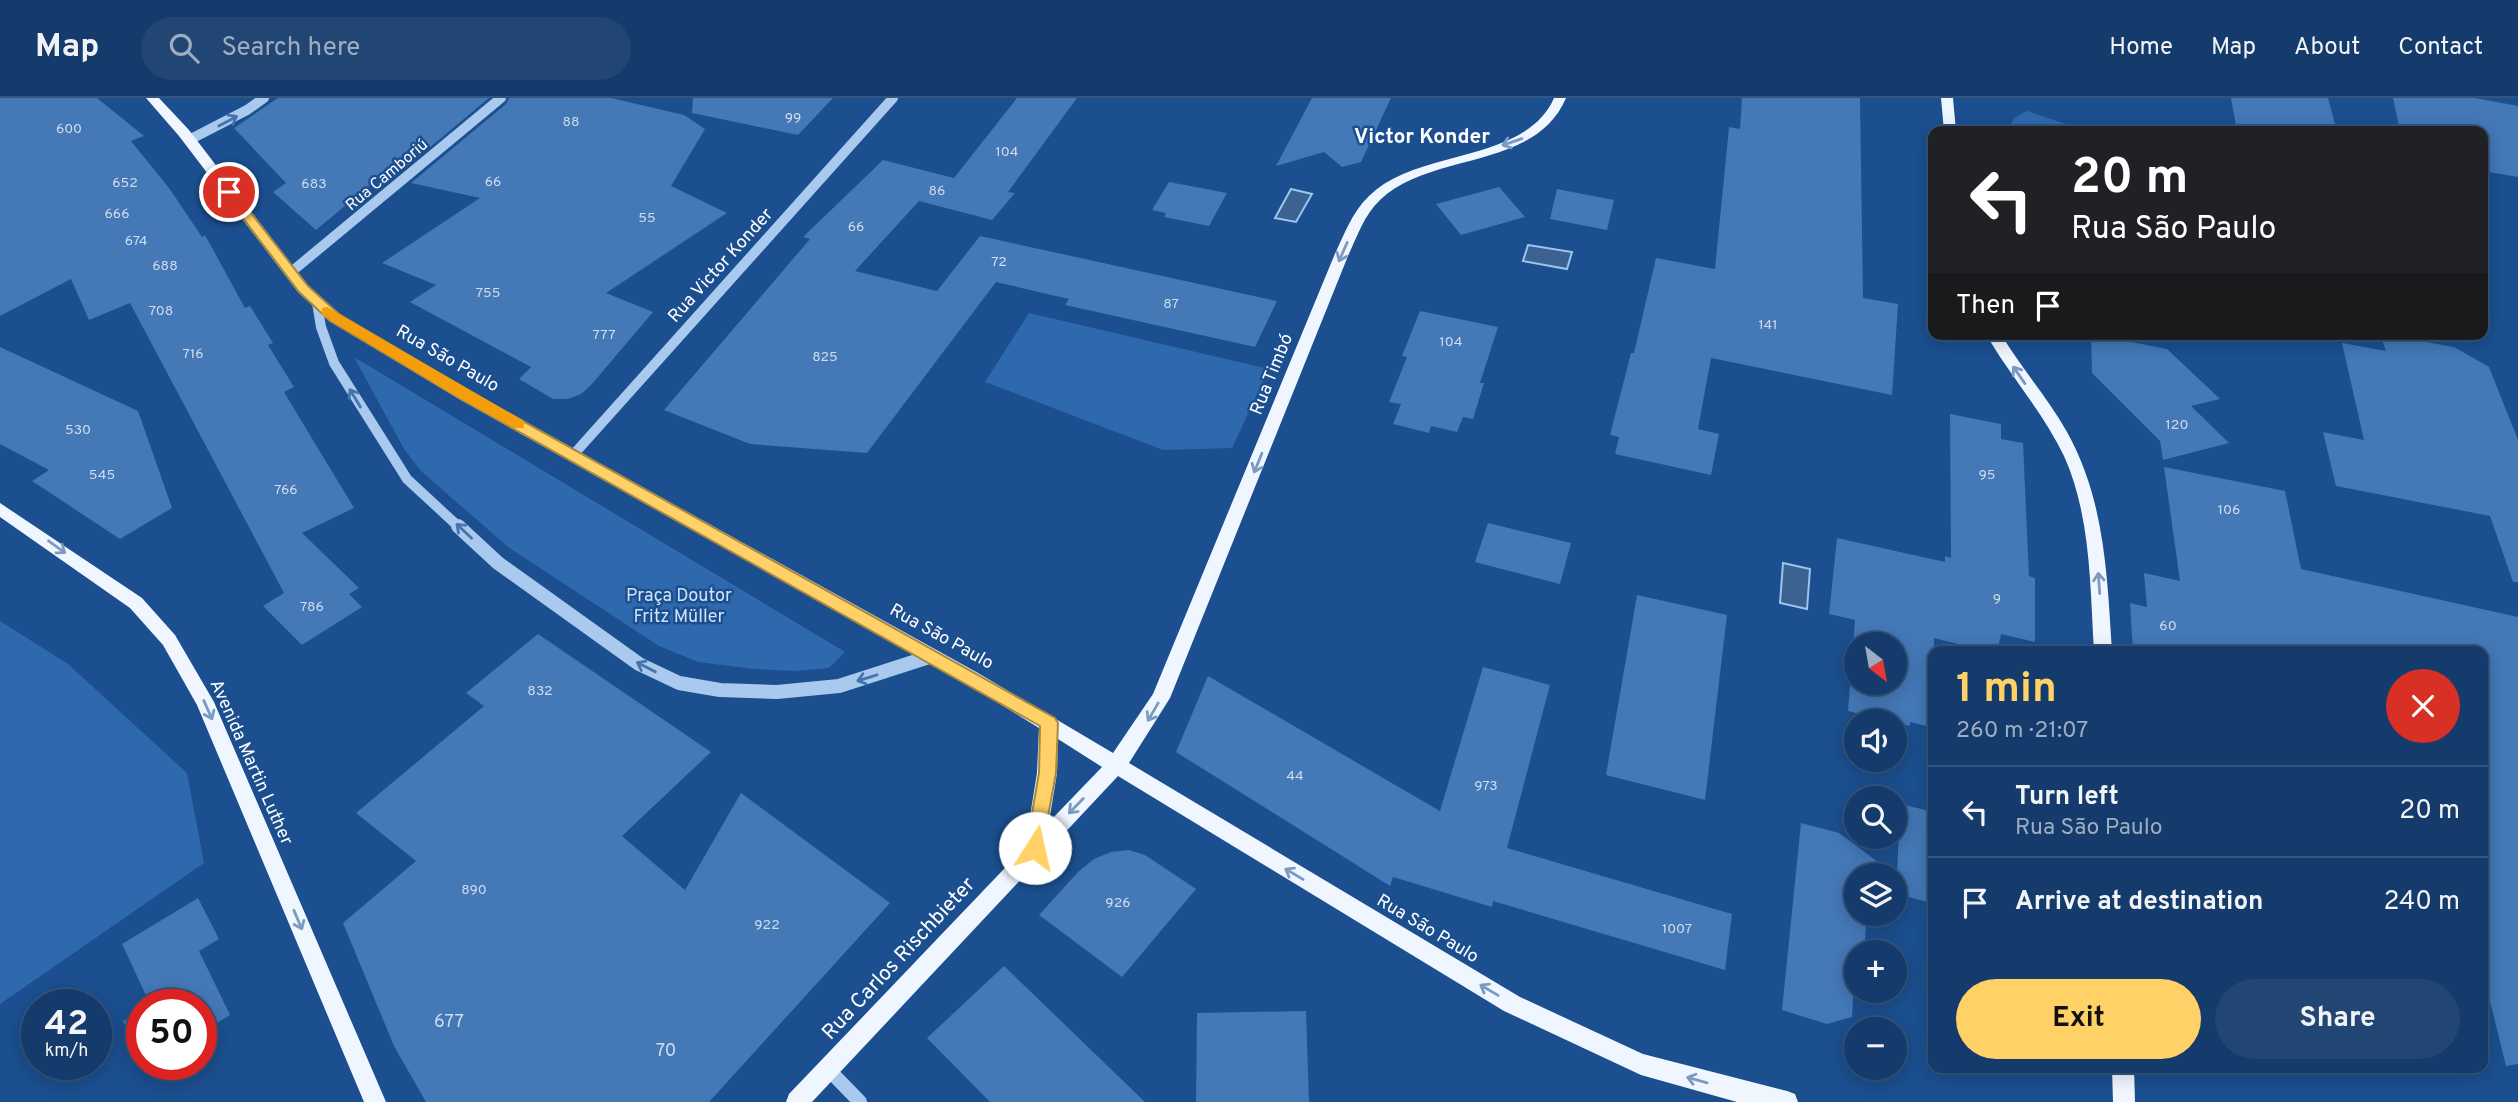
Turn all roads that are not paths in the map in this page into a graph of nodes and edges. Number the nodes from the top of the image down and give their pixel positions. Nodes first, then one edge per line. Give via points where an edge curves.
1 (152, 98) edge
2 (264, 98) edge
3 (501, 98) edge
4 (892, 98) edge
5 (1560, 98) edge
6 (1947, 98) edge
7 (1950, 126) edge
8 (189, 140) junction
9 (290, 273) junction
10 (317, 303) junction
11 (1996, 340) edge
12 (574, 454) junction
13 (0, 509) edge
14 (2103, 646) edge
15 (932, 656) junction
16 (1049, 723) junction
17 (1117, 764) junction
18 (1035, 848) junction
19 (827, 1068) junction
20 (2123, 1073) edge
21 (375, 1102) edge
22 (797, 1102) edge
23 (860, 1102) edge
24 (1787, 1102) edge
25 (2123, 1102) edge

1 - 8 main road, Rua São Paulo
8 -> 2 street
3 - 9 street, Rua Camboriú
4 - 12 street, Rua Victor Konder
5 -> 17 main road, Rua Timbó via 1552,116 1521,139 1392,186 1361,213 1161,698
6 - 7 main road
8 - 9 main road, Rua São Paulo
9 - 10 main road, Rua São Paulo
10 - 12 main road, Rua São Paulo via 464,395
15 -> 10 street via 839,686 778,692 720,690 679,682 639,664 498,563 407,479 334,363
14 -> 11 main road via 2097,559 2086,492 2060,433
12 - 15 main road, Rua São Paulo
13 -> 21 main road, Avenida Martin Luther via 136,603 169,640 205,702
15 - 16 main road, Rua São Paulo
16 - 17 main road, Rua São Paulo
16 - 18 main road via 1048,773
17 -> 18 main road, Rua Carlos Rischbieter
24 -> 17 main road, Rua São Paulo via 1641,1064 1512,1004
18 - 19 main road, Rua Carlos Rischbieter
19 - 22 main road, Rua Carlos Rischbieter
19 - 23 street
20 - 25 main road

